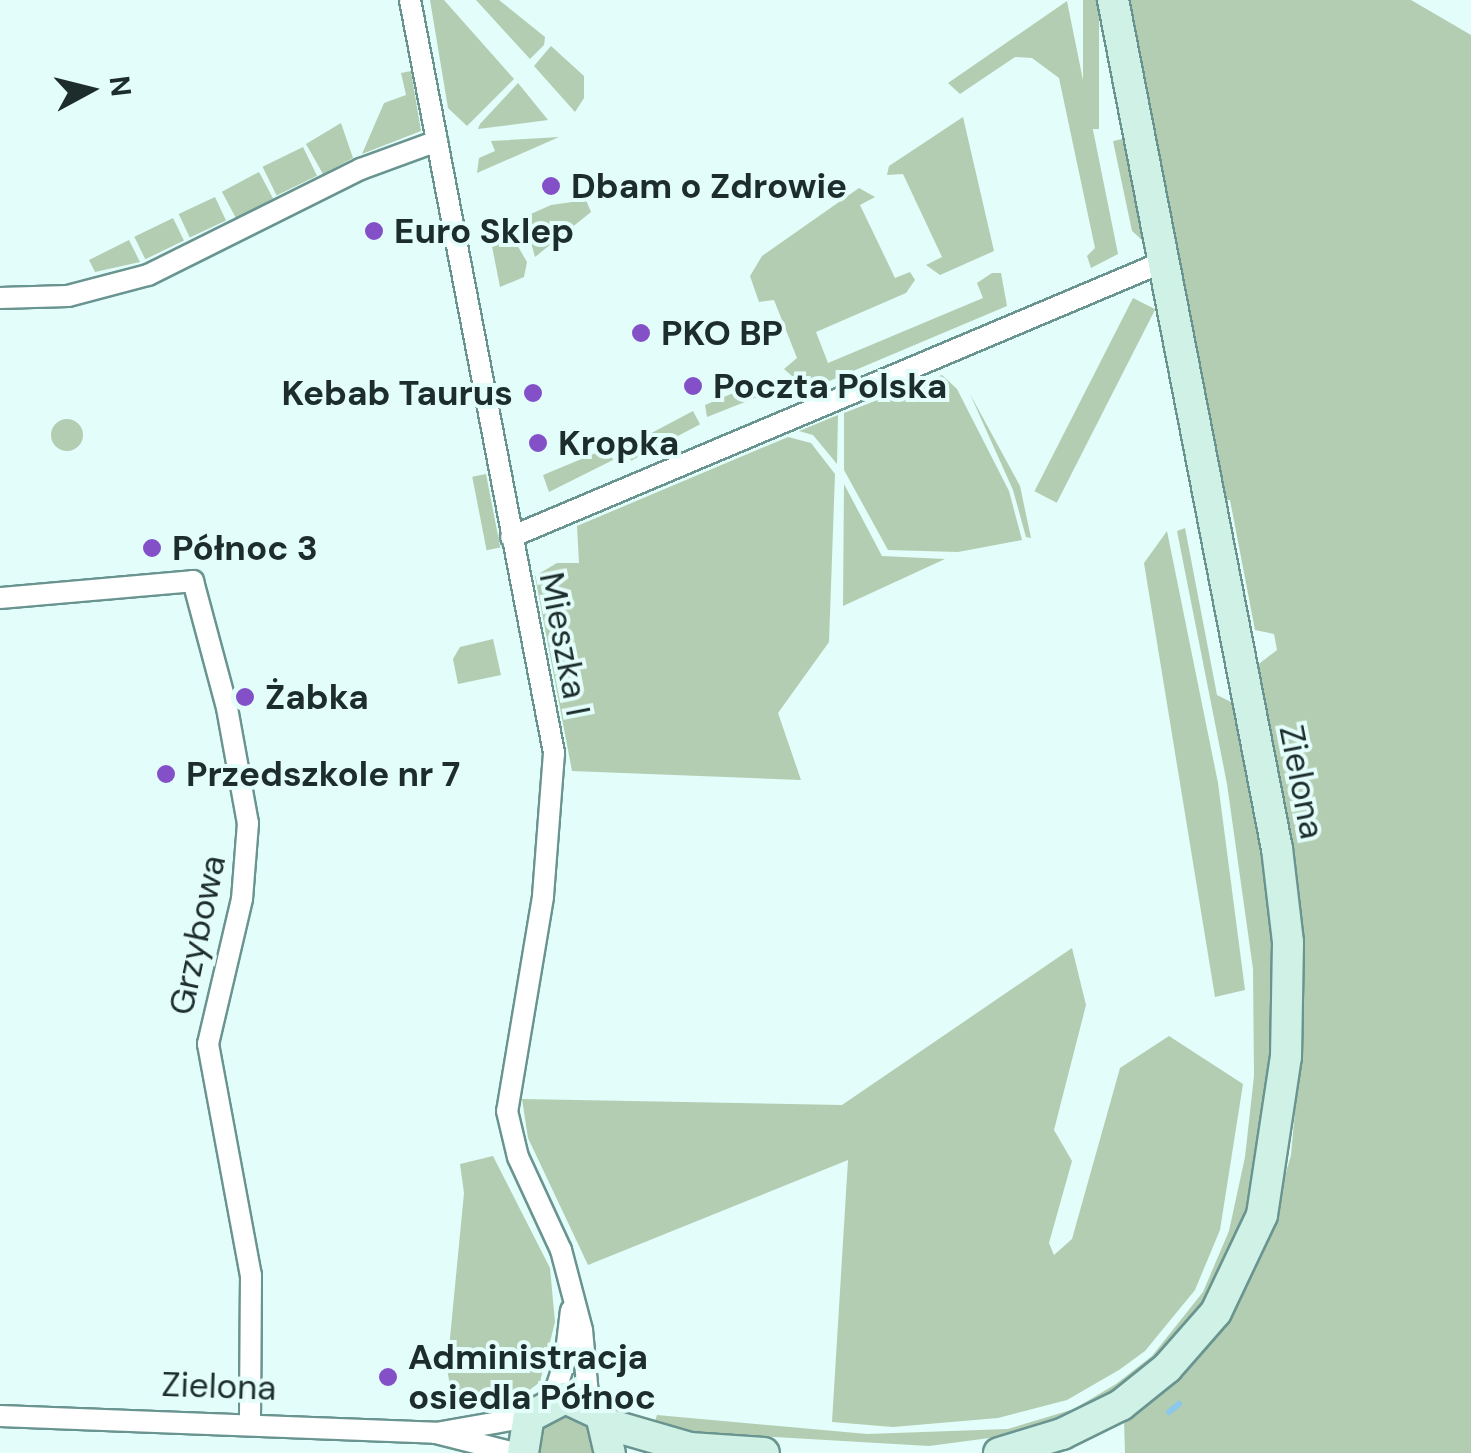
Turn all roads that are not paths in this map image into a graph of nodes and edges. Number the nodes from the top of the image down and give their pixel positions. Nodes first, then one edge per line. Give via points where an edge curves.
1 (410, 0) edge
2 (1113, 0) edge
3 (437, 141) junction
4 (1163, 262) junction
5 (0, 298) edge
6 (512, 537) junction
7 (0, 598) edge
8 (571, 1293) junction
9 (540, 1409) junction
10 (0, 1416) edge
11 (250, 1425) junction
12 (602, 1427) edge
13 (436, 1434) junction
14 (675, 1451) edge
15 (514, 1453) edge
16 (522, 1453) edge
17 (764, 1453) edge
18 (999, 1453) edge

1 - 3 street, Mieszka I
2 - 4 main road, Zielona
3 - 5 street via 361,169 148,275 68,296
3 - 6 street, Mieszka I
4 - 6 street
4 - 18 main road, Zielona via 1284,892 1288,1013 1278,1136 1246,1259 1198,1336 1121,1405 1062,1434
6 - 8 street, Mieszka I via 554,753 555,792 507,1111 518,1157 562,1250
7 - 11 street, Grzybowa via 193,581 227,708 248,823 242,899 208,1044 251,1275
8 - 9 street, Mieszka I via 565,1361
8 - 12 street, Mieszka I
9 - 12 main road
9 - 13 street, Zielona
9 - 16 main road
10 - 11 street, Zielona
11 - 13 street, Zielona
12 - 14 main road
13 - 15 street, Zielona
14 - 17 main road

